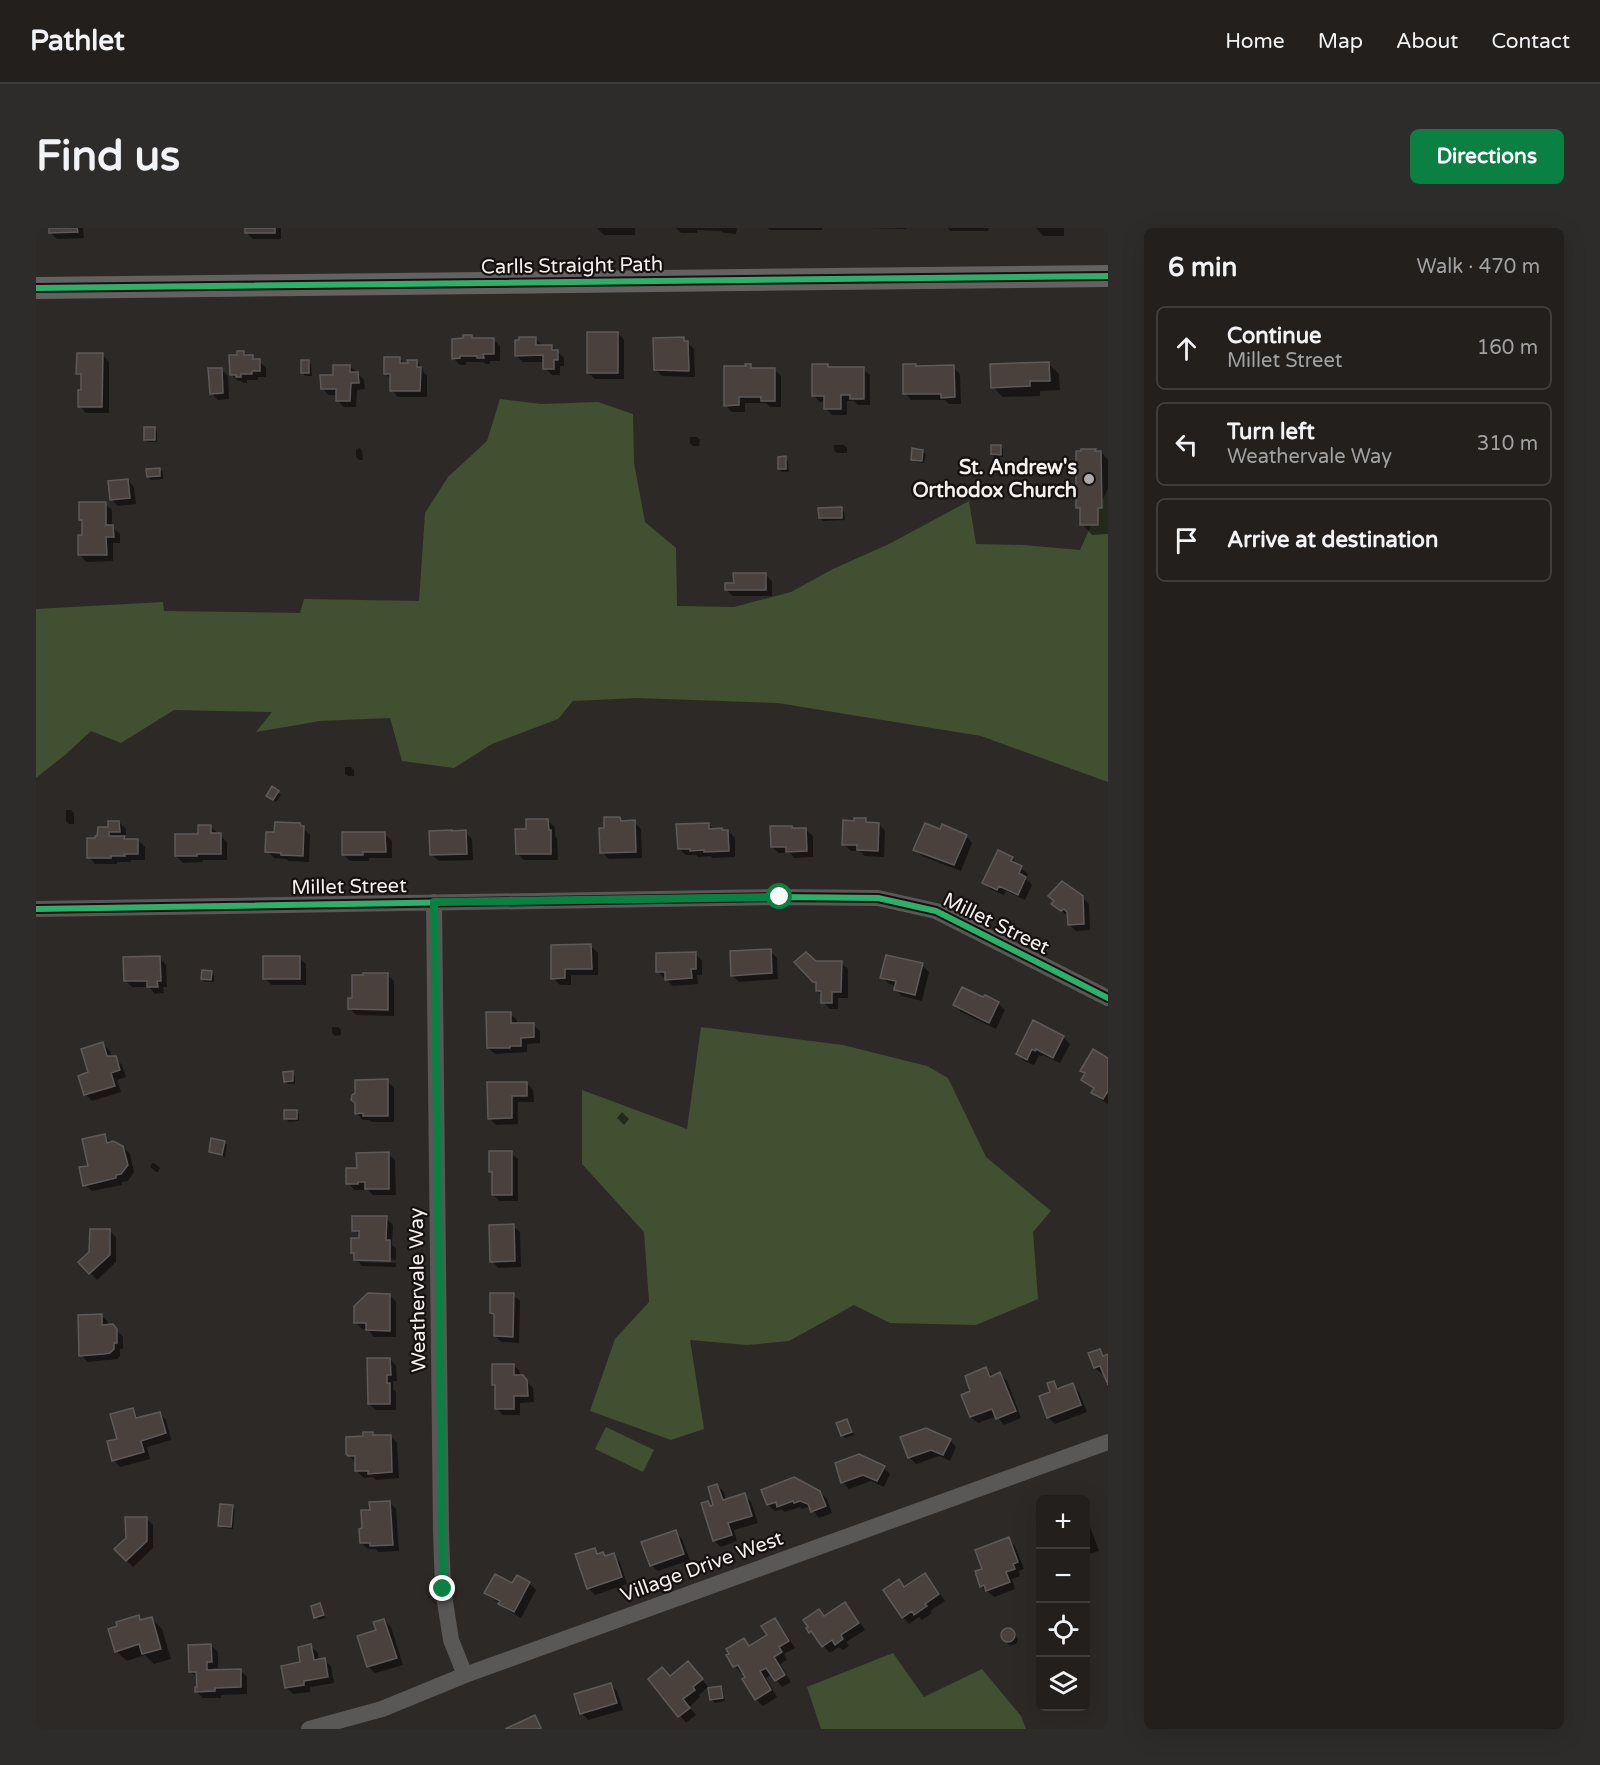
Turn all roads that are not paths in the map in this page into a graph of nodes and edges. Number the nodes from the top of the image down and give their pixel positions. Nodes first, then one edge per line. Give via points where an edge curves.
1 (1108, 276) edge
2 (36, 288) edge
3 (434, 902) junction
4 (36, 909) edge
5 (1108, 998) edge
6 (1108, 1442) edge
7 (465, 1675) junction
8 (309, 1729) edge

1 - 2 street, Carlls Straight Path
3 - 4 street, Millet Street
3 - 5 street, Millet Street via 878,898 936,911
3 - 7 street, Weathervale Way via 443,1589 450,1640
6 - 7 street, Village Drive West
7 - 8 street, Village Drive West via 382,1709

